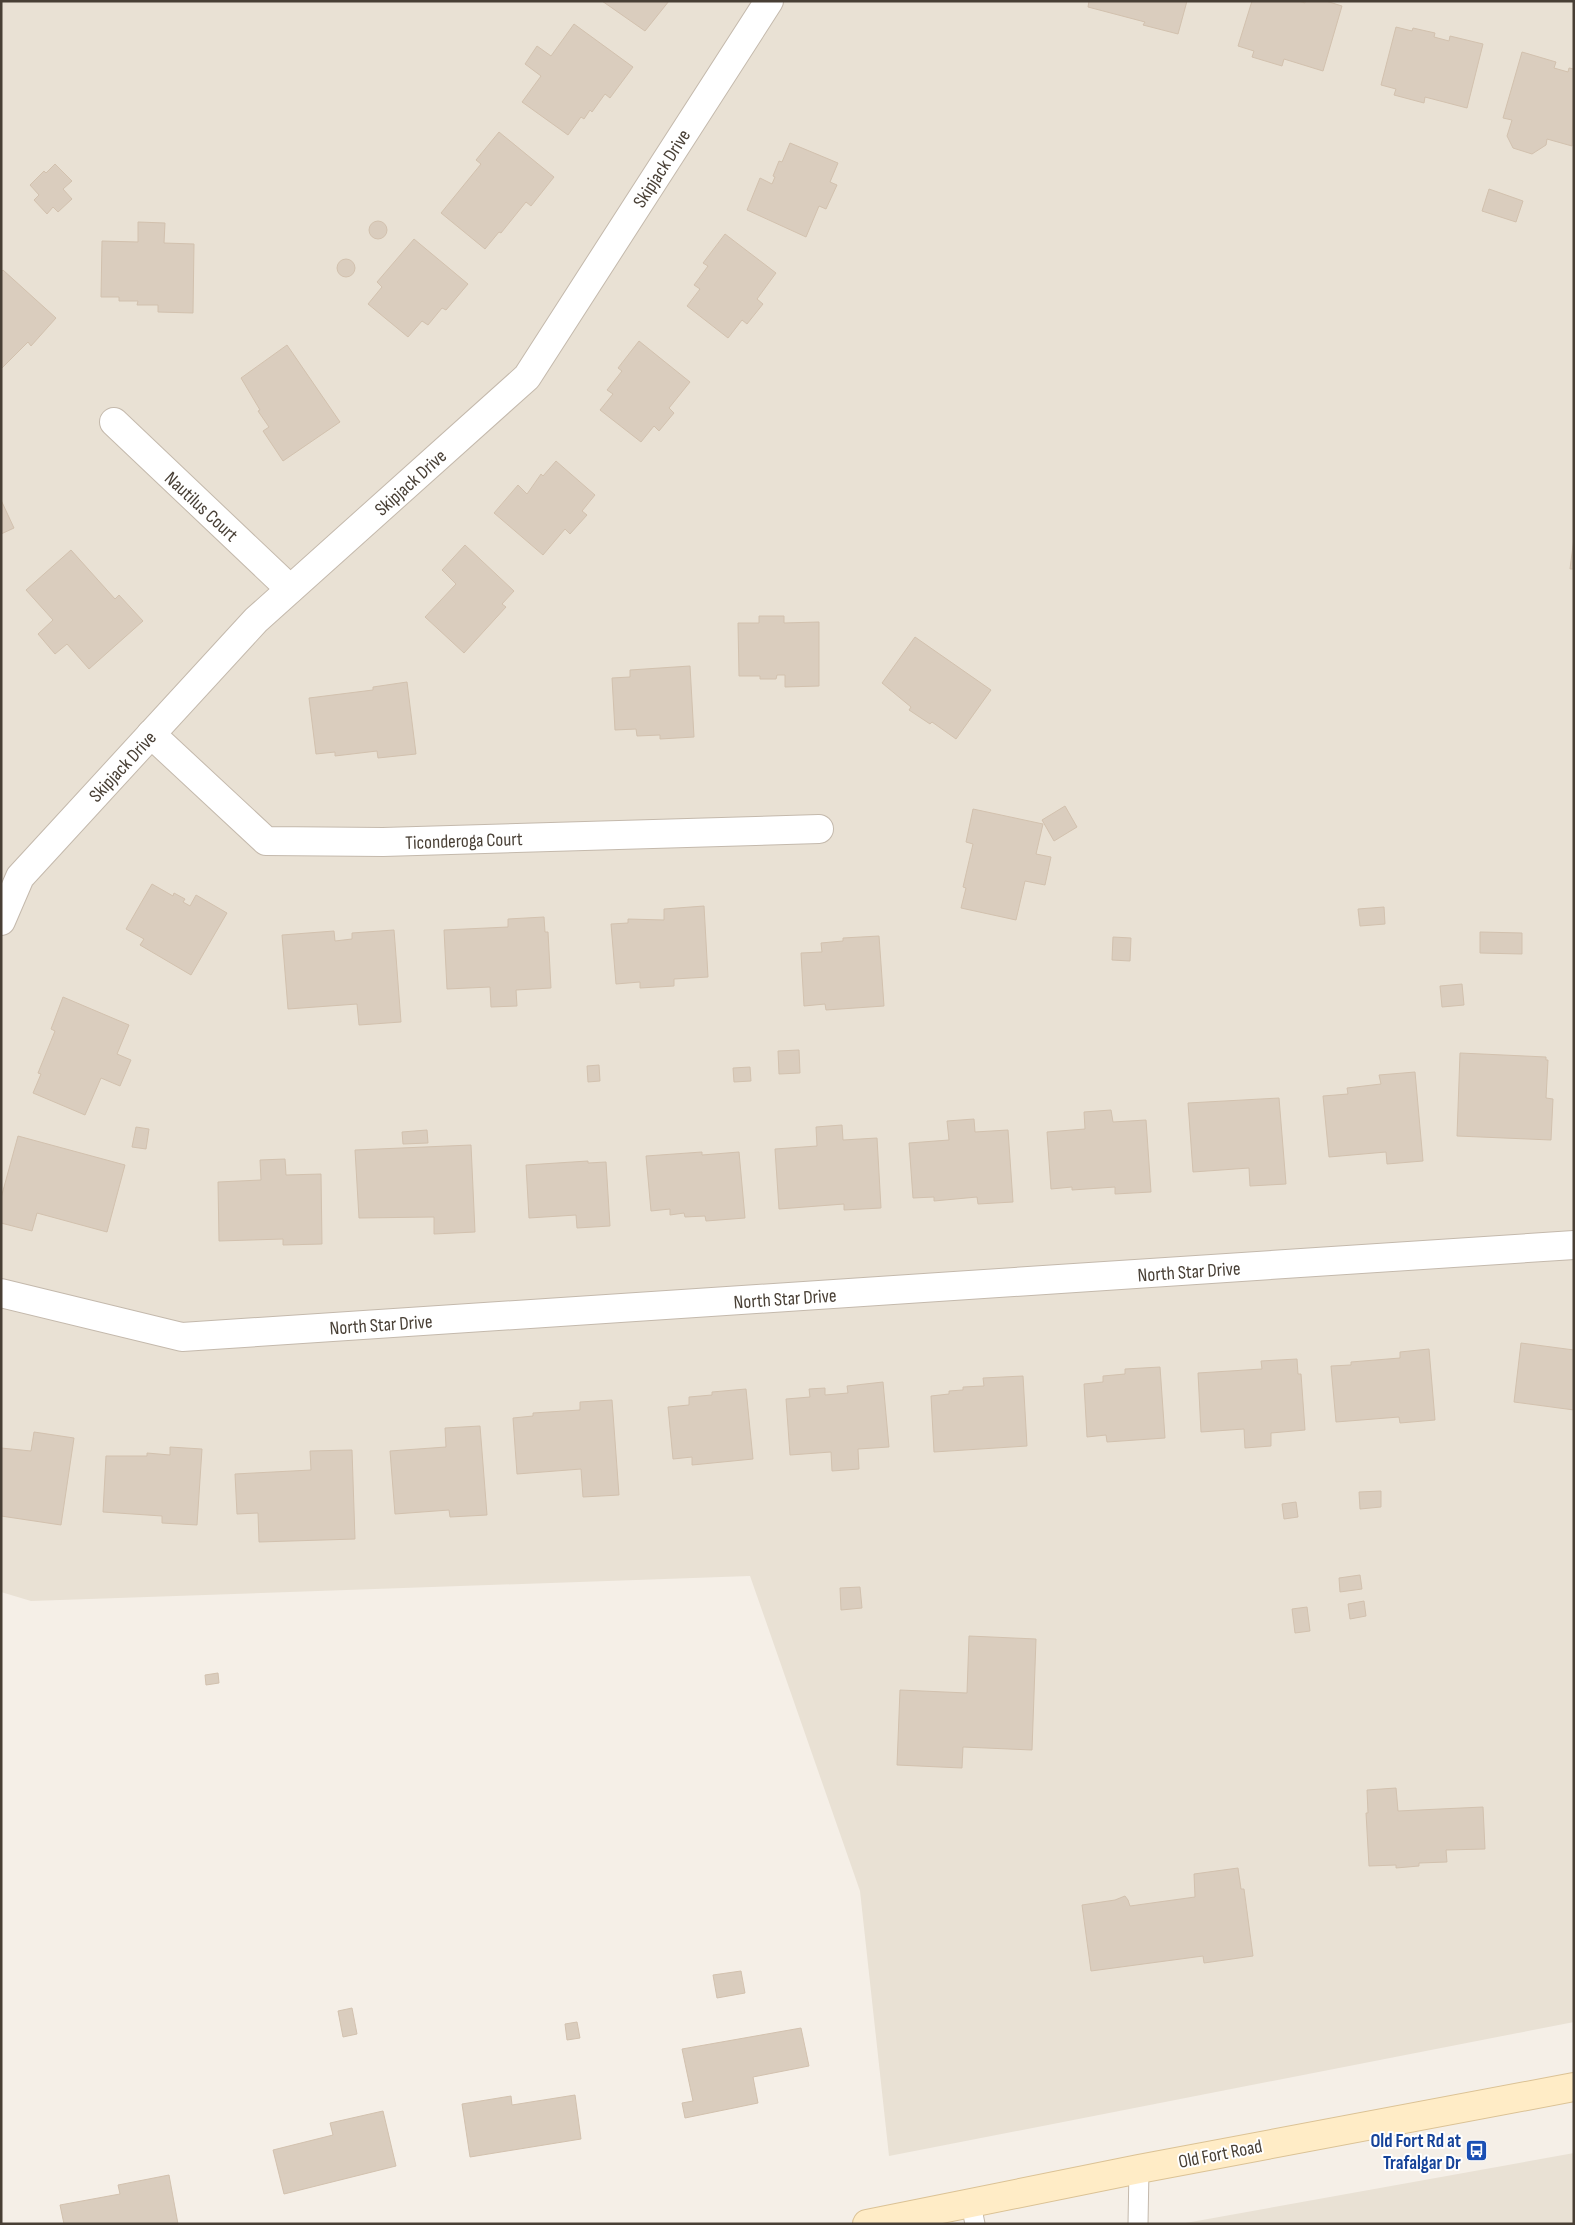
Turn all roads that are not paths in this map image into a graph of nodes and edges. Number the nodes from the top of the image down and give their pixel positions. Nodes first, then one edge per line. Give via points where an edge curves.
1 (769, 1) edge
2 (114, 422) dead end
3 (290, 589) junction
4 (152, 734) junction
5 (819, 829) dead end
6 (1, 921) edge
7 (1574, 1245) edge
8 (1, 1293) edge
9 (1574, 2087) edge
10 (1140, 2169) junction
11 (973, 2214) edge
12 (867, 2224) edge
13 (1138, 2224) edge

1 - 3 street, Skipjack Drive via 527,377
2 - 3 street, Nautilus Court
3 - 4 street, Skipjack Drive via 256,620
4 - 5 street, Ticonderoga Court via 266,840 383,842
4 - 6 street, Skipjack Drive via 20,877
7 - 8 street, North Star Drive via 182,1337
9 - 10 main road, Old Fort Road
10 - 11 main road, Old Fort Road
10 - 13 lane
11 - 12 main road, Old Fort Road

